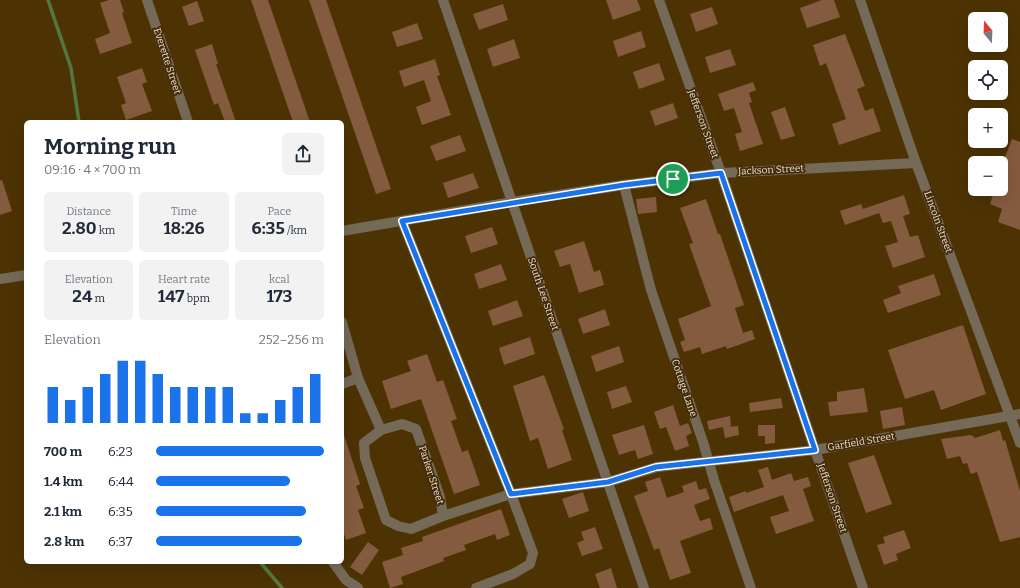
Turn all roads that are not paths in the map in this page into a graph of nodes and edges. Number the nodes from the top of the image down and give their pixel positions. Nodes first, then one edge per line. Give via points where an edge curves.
1 (147, 0) edge
2 (443, 0) edge
3 (659, 0) edge
4 (860, 0) edge
5 (187, 120) edge
6 (916, 163) junction
7 (721, 173) junction
8 (624, 185) junction
9 (512, 202) junction
10 (402, 221) junction
11 (344, 231) edge
12 (24, 275) edge
13 (0, 279) edge
14 (344, 329) edge
15 (358, 378) junction
16 (344, 383) edge
17 (1020, 414) edge
18 (1010, 416) junction
19 (381, 430) junction
20 (1020, 443) edge
21 (815, 450) junction
22 (708, 461) junction
23 (608, 482) junction
24 (511, 494) junction
25 (443, 516) junction
26 (334, 564) edge
27 (358, 588) edge
28 (476, 588) edge
29 (644, 588) edge
30 (751, 588) edge
31 (864, 588) edge

1 - 5 street, Everette Street
2 - 9 street, South Lee Street
3 - 7 street, Jefferson Street
4 - 6 street, Lincoln Street
6 - 7 street, Jackson Street
6 - 18 street, Lincoln Street
7 - 8 street, Jackson Street
7 - 21 street, Jefferson Street
8 - 9 street, Jackson Street
8 - 22 street, Cottage Lane via 651,290
9 - 10 street, Jackson Street
9 - 23 street, South Lee Street
10 - 11 street, Jackson Street
10 - 24 street
12 - 13 street
14 - 15 street
15 - 16 street
15 - 19 street
17 - 18 street, Garfield Street
18 - 20 street, Lincoln Street
18 - 21 street, Garfield Street
19 - 25 street, Parker Street via 402,424 416,430 440,497
19 - 25 street, Parker Street via 364,443 364,458 386,520 411,529
21 - 22 street, Garfield Street
21 - 31 street, Jefferson Street
22 - 23 street, Garfield Street via 656,467
22 - 30 street, Cottage Lane
23 - 24 street, Garfield Street
23 - 29 street, South Lee Street
24 - 25 street, Garfield Street
24 - 28 street via 533,553 530,564
26 - 27 street via 346,580

